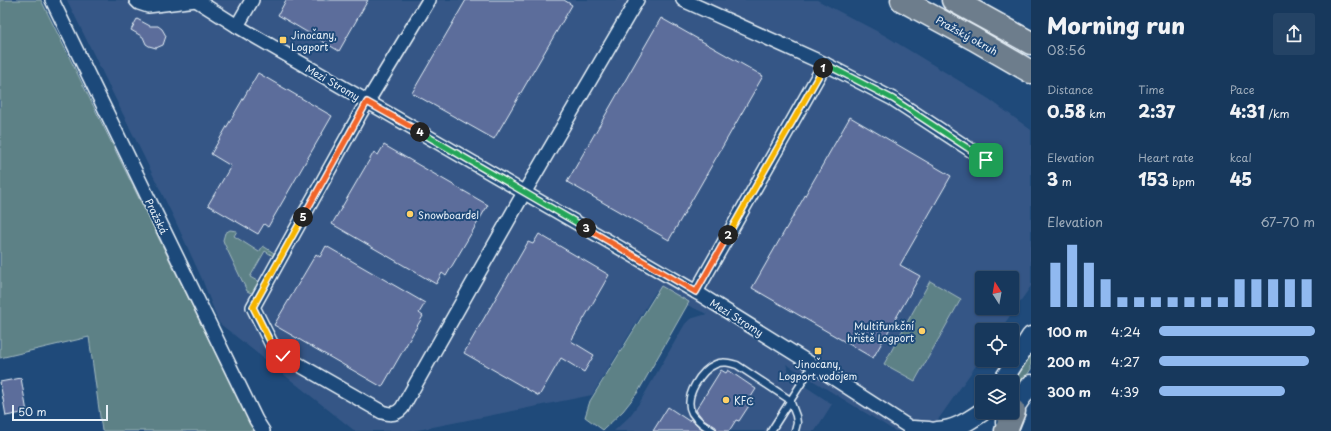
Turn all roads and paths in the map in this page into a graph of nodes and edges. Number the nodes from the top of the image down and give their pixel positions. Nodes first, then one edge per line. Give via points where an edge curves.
1 (52, 0) edge
2 (136, 0) edge
3 (196, 0) edge
4 (252, 0) edge
5 (429, 0) edge
6 (637, 0) edge
7 (683, 0) edge
8 (902, 0) edge
9 (953, 0) edge
10 (237, 26) junction
11 (1031, 43) edge
12 (825, 64) junction
13 (1031, 72) edge
14 (367, 102) junction
15 (986, 160) dead end
16 (525, 193) junction
17 (696, 292) junction
18 (1031, 336) edge
19 (817, 367) junction
20 (1006, 375) edge
21 (1031, 384) edge
22 (790, 400) junction
23 (1019, 403) edge
24 (975, 417) edge
25 (980, 419) edge
26 (1008, 419) edge
27 (1011, 419) edge
28 (263, 431) edge
29 (713, 431) edge
30 (771, 431) edge
31 (795, 431) edge
32 (919, 431) edge
33 (937, 431) edge
34 (975, 431) edge
35 (999, 431) edge
36 (1006, 431) edge

1 - 28 street, Pražská
2 - 3 street, Mezi Stromy via 148,6
3 - 10 street, Mezi Stromy
4 - 10 street
5 - 14 street
6 - 16 street
7 - 12 street
8 - 13 highway, Pražský okruh via 925,8
9 - 11 highway
10 - 14 street, Mezi Stromy
12 - 15 street via 893,99
12 - 17 street
14 - 16 street, Mezi Stromy
14 - 16 street via 253,307 274,349 283,356 388,415 399,411
16 - 17 street, Mezi Stromy
17 - 19 street, Mezi Stromy
18 - 20 main road
19 - 22 lane
19 - 32 street, Mezi Stromy
21 - 23 main road
22 - 29 lane via 737,365 728,362 717,363 706,369 691,393 689,404 698,421
22 - 30 lane
22 - 31 lane via 796,416
24 - 33 main road via 955,428
25 - 34 main road
26 - 35 main road
27 - 36 highway

